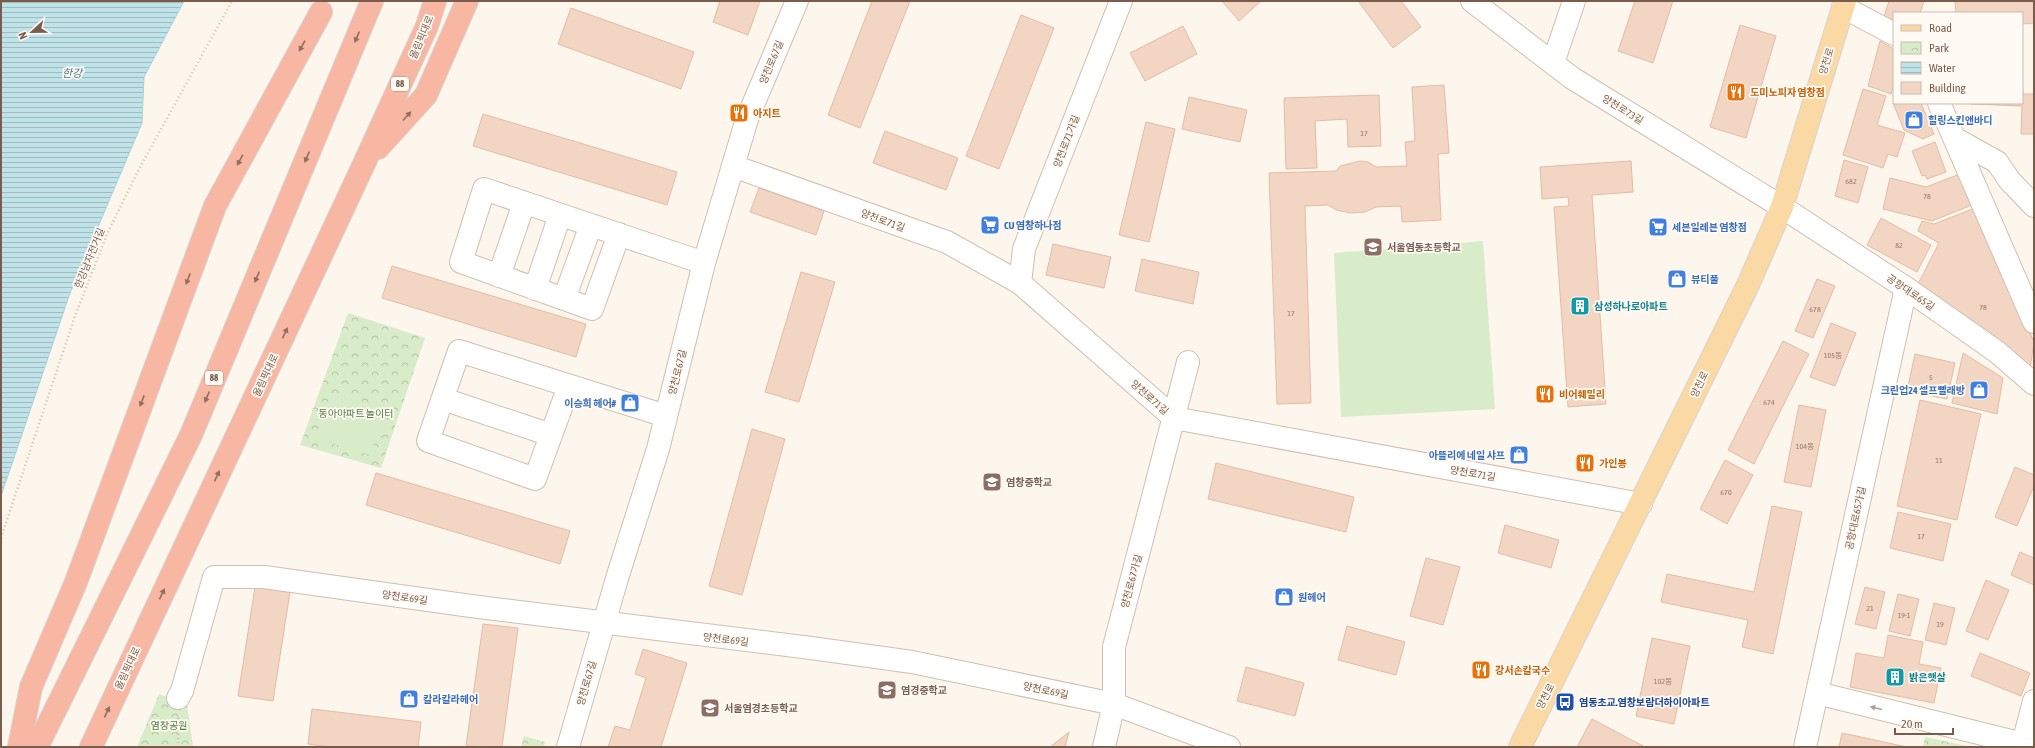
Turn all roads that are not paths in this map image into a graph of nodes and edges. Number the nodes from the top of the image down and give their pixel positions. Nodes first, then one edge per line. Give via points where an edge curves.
1 (372, 1) edge
2 (435, 1) edge
3 (467, 1) edge
4 (797, 1) edge
5 (1121, 1) edge
6 (1472, 1) edge
7 (1574, 1) edge
8 (1844, 4) edge
9 (321, 12) dead end
10 (1893, 33) edge
11 (1553, 63) junction
12 (1939, 104) edge
13 (1954, 138) junction
14 (363, 166) junction
15 (733, 166) junction
16 (524, 203) junction
17 (2034, 206) edge
18 (1782, 207) junction
19 (560, 215) junction
20 (591, 225) junction
21 (619, 234) junction
22 (704, 263) junction
23 (499, 276) junction
24 (1020, 283) junction
25 (1906, 288) junction
26 (535, 289) junction
27 (564, 299) junction
28 (2034, 322) edge
29 (1188, 362) dead end
30 (2034, 383) edge
31 (569, 386) junction
32 (443, 399) junction
33 (666, 416) junction
34 (1174, 418) junction
35 (551, 435) junction
36 (1641, 504) junction
37 (604, 623) junction
38 (1817, 693) junction
39 (178, 698) road end
40 (1114, 704) junction
41 (2033, 707) edge
42 (2022, 746) edge
43 (19, 747) edge
44 (37, 747) edge
45 (91, 747) edge
46 (568, 747) edge
47 (1104, 747) edge
48 (1229, 747) edge
49 (1520, 747) edge
50 (1805, 747) edge

1 -> 44 highway, 88 via 191,435
2 - 14 highway, 올림픽대로 / 88 via 427,26
14 -> 3 highway via 426,95
4 - 15 street, 양천로67길 via 747,119
5 - 24 street, 양천로71가길 via 1024,249
6 - 11 street, 양천로73길
7 - 11 street
8 - 10 street, 양천로
8 - 18 main road, 양천로
9 -> 43 highway via 215,206 76,582 31,687
11 - 18 street, 양천로73길 via 1572,78
12 - 13 street
13 - 17 street via 1997,162 2010,181
13 - 28 street
45 -> 14 highway, 올림픽대로 / 88
15 - 22 street, 양천로67길
15 - 24 street, 양천로71길 via 947,242
16 - 19 street
16 - 23 street
16 - 23 street via 484,189 461,262
18 - 25 street, 공항대로65길
18 - 36 main road, 양천로 via 1748,285
19 - 20 street
19 - 26 street
20 - 21 street
20 - 27 street
21 - 22 street
21 - 27 street via 592,309
22 - 33 street, 양천로67길
23 - 26 street
24 - 34 street, 양천로71길
25 - 30 street, 공항대로65길 via 1997,352
25 - 38 street, 공항대로65가길
26 - 27 street
29 - 34 street, 양천로67가길
31 - 32 street via 459,351
31 - 33 street
31 - 35 street
32 - 35 street
32 - 35 street via 428,441 535,479
33 - 37 street, 양천로67길
34 - 36 street, 양천로71길
34 - 40 street, 양천로67가길 via 1114,647
36 - 49 main road, 양천로
37 - 39 street, 양천로69길 via 264,578 214,577
37 - 40 street, 양천로69길 via 912,662
37 - 46 street, 양천로67길
42 -> 38 street
38 - 50 street, 공항대로65가길
40 - 47 street, 양천로67가길
40 - 48 street, 양천로69길
41 - 42 street

